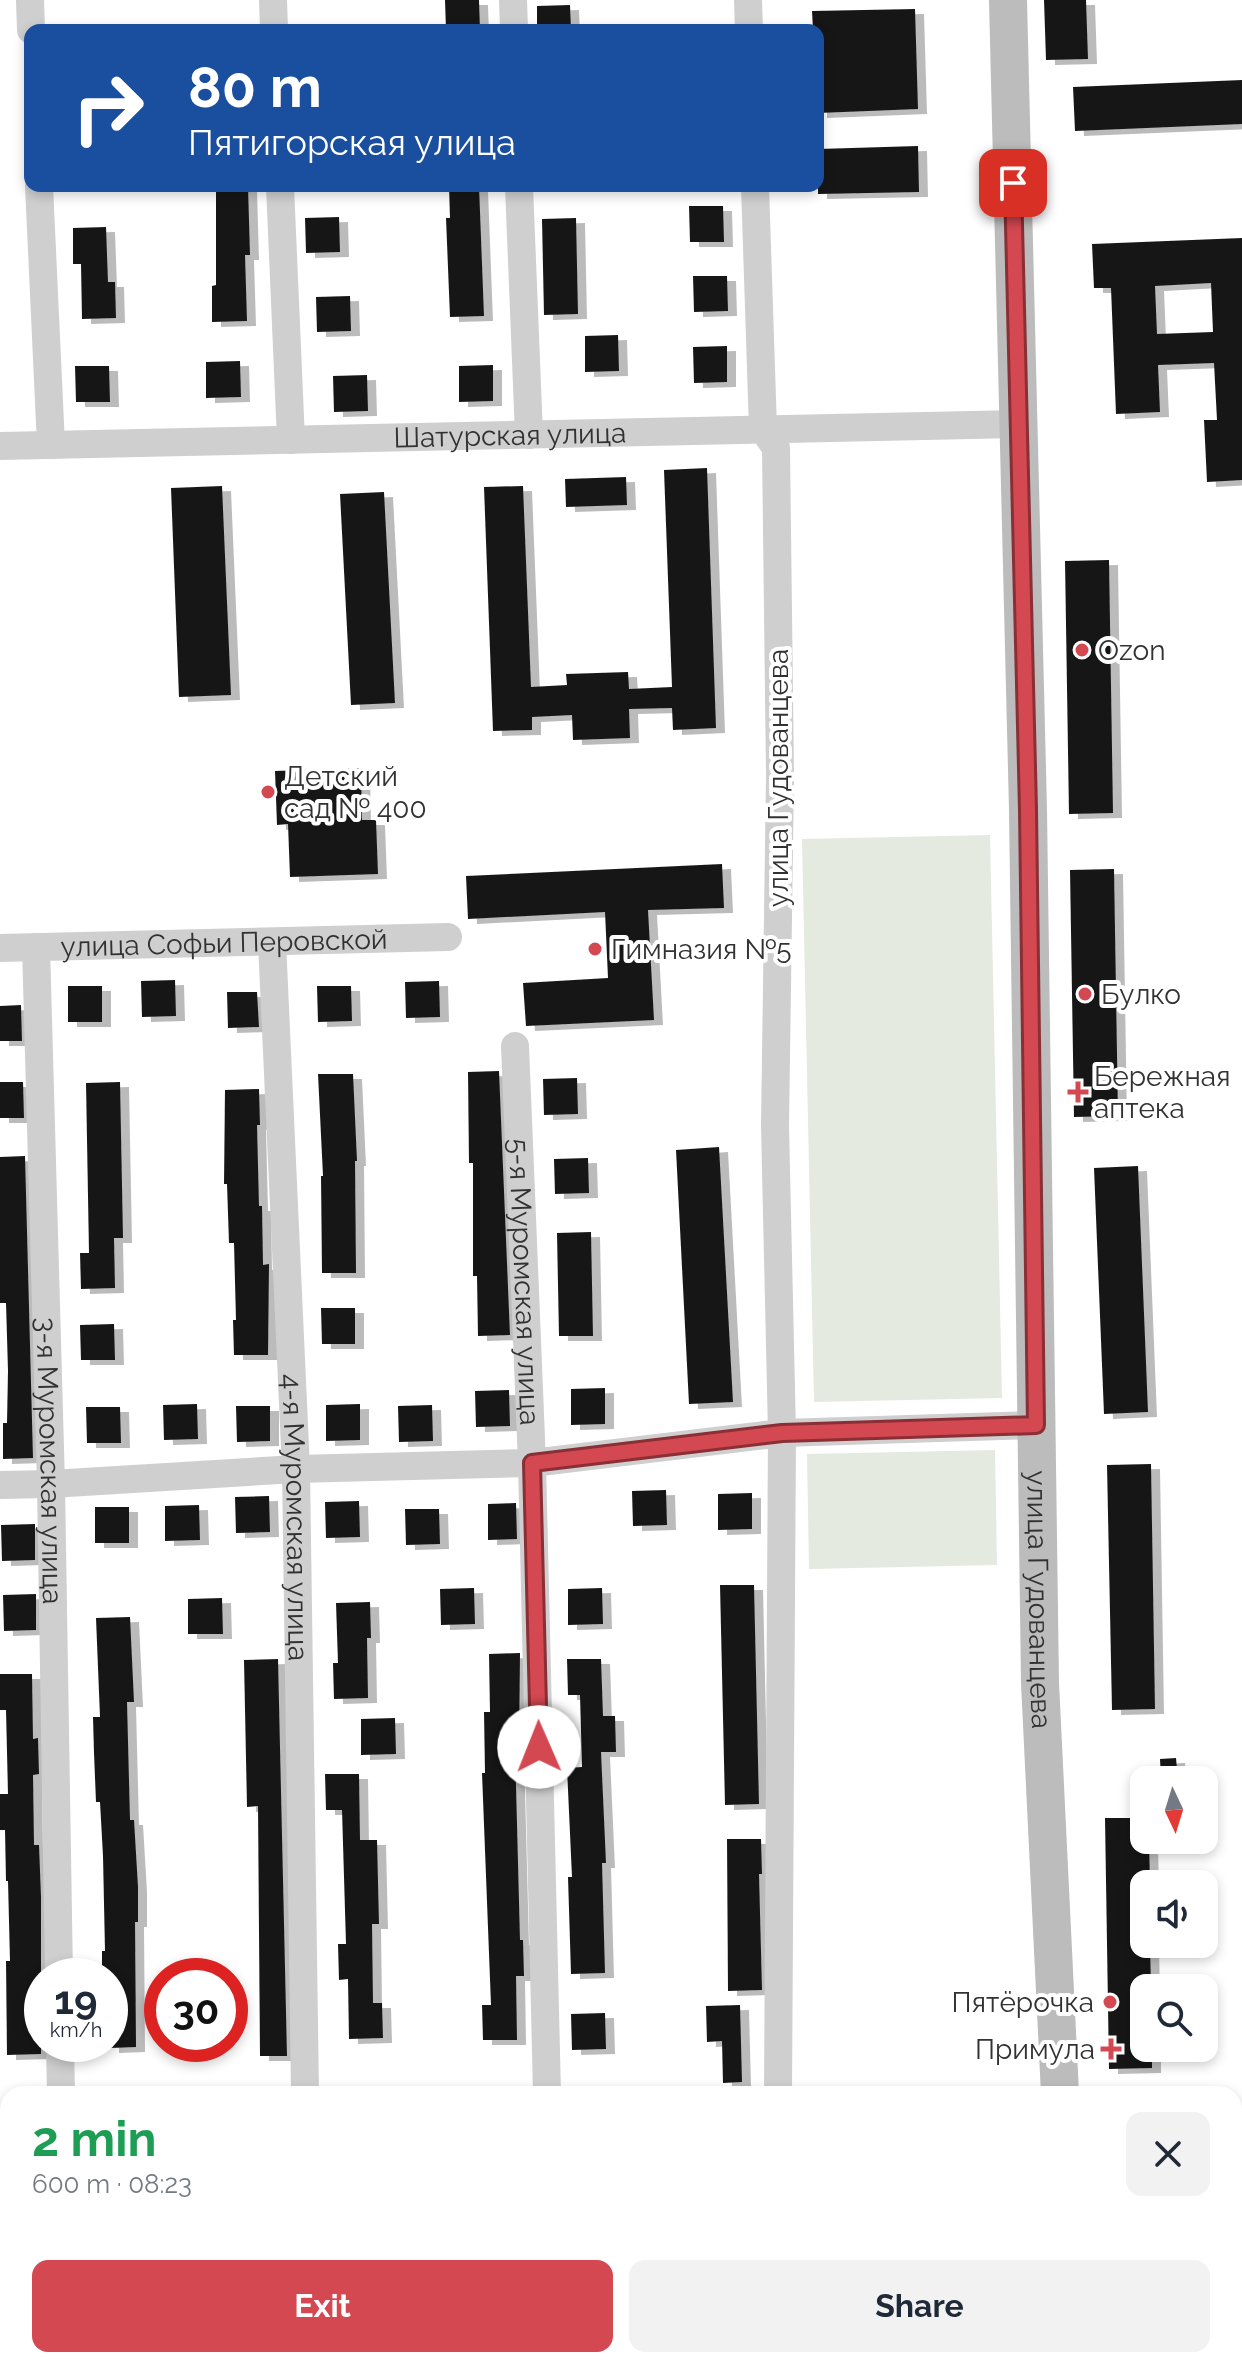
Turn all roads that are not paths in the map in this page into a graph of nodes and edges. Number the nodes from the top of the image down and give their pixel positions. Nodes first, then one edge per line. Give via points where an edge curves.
1 (30, 0) edge
2 (273, 0) edge
3 (513, 0) edge
4 (748, 0) edge
5 (1008, 0) edge
6 (31, 24) edge
7 (274, 24) edge
8 (514, 24) edge
9 (749, 24) edge
10 (39, 192) edge
11 (280, 192) edge
12 (519, 192) edge
13 (755, 192) edge
14 (1020, 424) junction
15 (763, 429) junction
16 (529, 435) junction
17 (291, 440) junction
18 (51, 445) junction
19 (0, 446) edge
20 (448, 937) dead end
21 (272, 942) junction
22 (36, 947) junction
23 (0, 948) edge
24 (515, 1046) dead end
25 (1036, 1425) junction
26 (782, 1433) junction
27 (532, 1463) junction
28 (296, 1469) junction
29 (51, 1484) junction
30 (0, 1485) edge
31 (59, 1958) edge
32 (60, 2062) edge
33 (61, 2086) edge
34 (305, 2086) edge
35 (547, 2086) edge
36 (778, 2086) edge
37 (1060, 2086) edge

1 - 6 street
2 - 7 street
3 - 8 street
4 - 9 street
5 - 14 street, улица Гудованцева
10 - 18 street
11 - 17 street
12 - 16 street
13 - 15 street, улица Гудованцева
14 - 15 street, Шатурская улица
14 - 25 street, улица Гудованцева
15 - 16 street, Шатурская улица
15 - 26 street, улица Гудованцева via 776,448 780,776 775,1126
16 - 17 street, Шатурская улица
17 - 18 street, Шатурская улица
18 - 19 street, Шатурская улица
20 - 21 street, улица Софьи Перовской
21 - 22 street, улица Софьи Перовской
21 - 28 street, 4-я Муромская улица
22 - 23 street, улица Софьи Перовской
22 - 29 street, 3-я Муромская улица
24 - 27 street, 5-я Муромская улица
25 - 26 street
25 - 37 street, улица Гудованцева via 1040,1683
26 - 27 street
26 - 36 street, улица Гудованцева
27 - 28 street
27 - 35 street, 5-я Муромская улица
28 - 29 street
28 - 34 street, 4-я Муромская улица
29 - 30 street
29 - 31 street, 3-я Муромская улица
32 - 33 street

